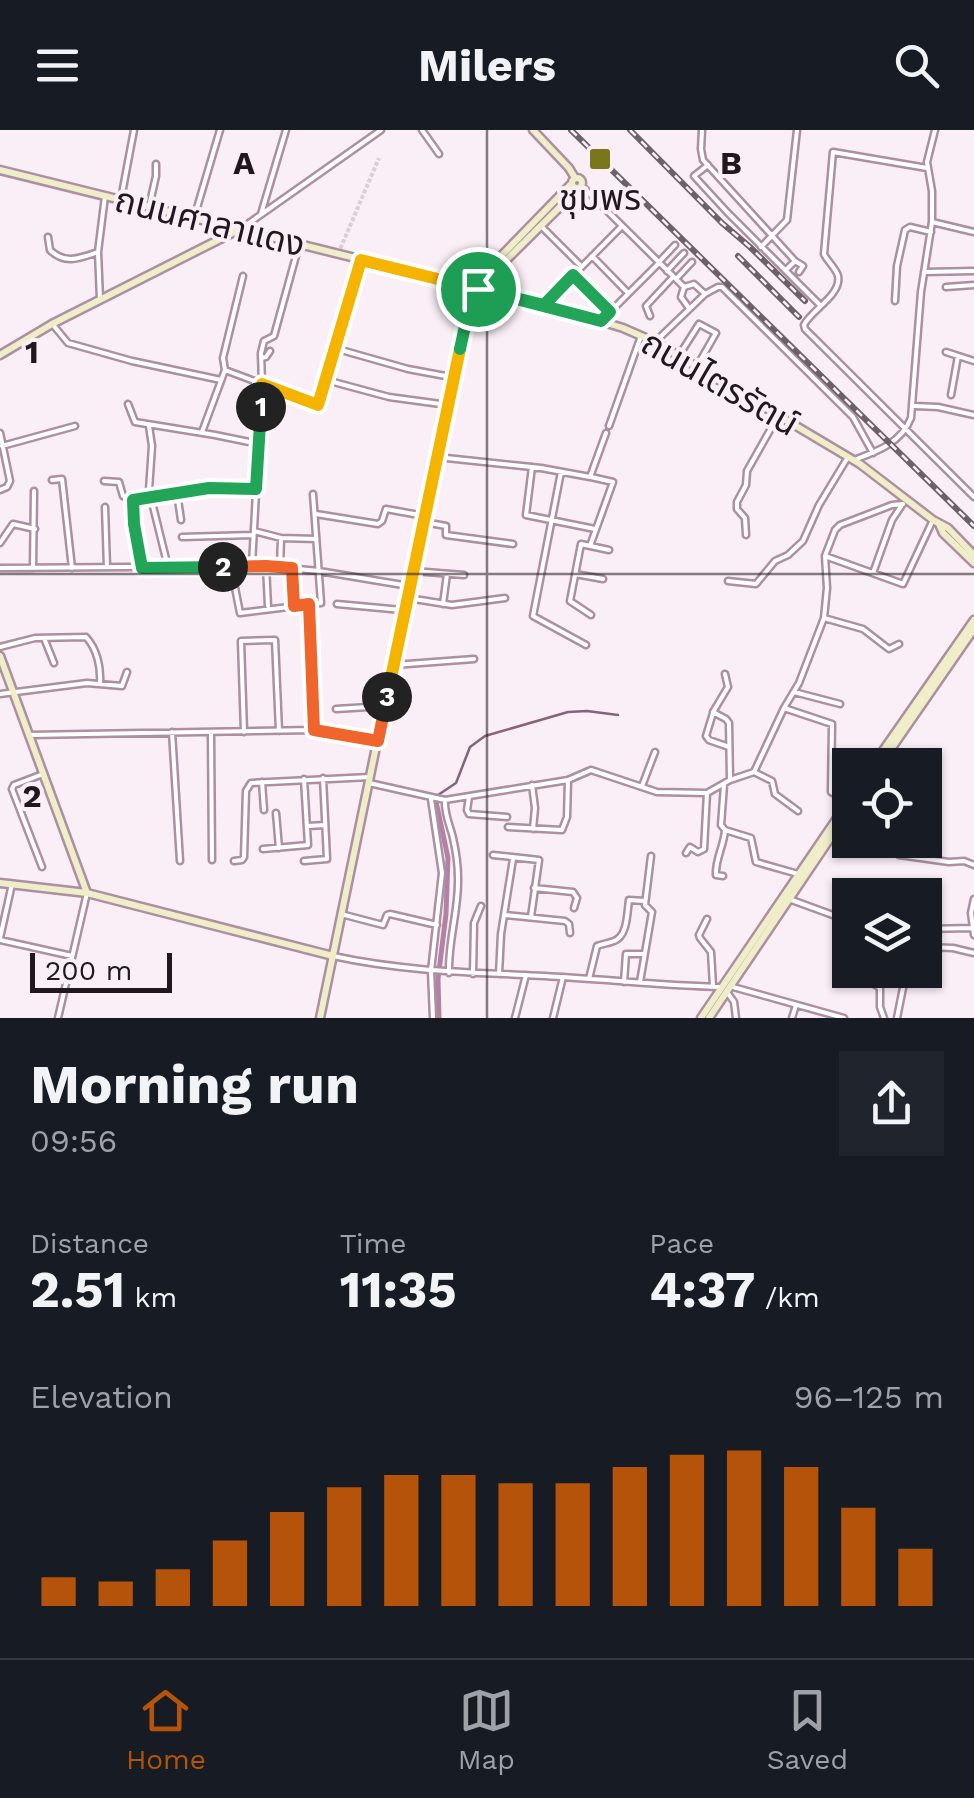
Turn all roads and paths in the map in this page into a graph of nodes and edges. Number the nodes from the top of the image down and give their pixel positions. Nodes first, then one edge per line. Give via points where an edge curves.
1 (134, 130) edge
2 (220, 130) edge
3 (286, 130) edge
4 (381, 130) edge
5 (422, 130) edge
6 (532, 130) edge
7 (702, 130) edge
8 (797, 130) edge
9 (934, 130) edge
10 (439, 154) dead end
11 (156, 164) dead end
12 (708, 165) junction
13 (928, 168) junction
14 (0, 170) edge
15 (577, 184) junction
16 (105, 196) junction
17 (121, 200) junction
18 (149, 207) junction
19 (261, 214) junction
20 (194, 218) junction
21 (932, 222) junction
22 (538, 224) junction
23 (622, 225) junction
24 (240, 230) junction
25 (931, 232) junction
26 (974, 232) edge
27 (48, 236) dead end
28 (772, 236) junction
29 (300, 244) junction
30 (675, 245) dead end
31 (761, 247) junction
32 (98, 252) junction
33 (684, 253) dead end
34 (592, 256) junction
35 (361, 260) junction
36 (795, 261) junction
37 (692, 262) dead end
38 (658, 263) junction
39 (582, 267) junction
40 (667, 271) junction
41 (785, 271) junction
42 (974, 271) edge
43 (798, 272) dead end
44 (923, 272) junction
45 (573, 275) junction
46 (244, 276) dead end
47 (674, 278) junction
48 (974, 285) edge
49 (946, 286) dead end
50 (684, 287) junction
51 (474, 290) junction
52 (628, 293) junction
53 (705, 294) junction
54 (100, 299) junction
55 (895, 301) dead end
56 (544, 305) junction
57 (820, 306) junction
58 (689, 308) junction
59 (610, 312) junction
60 (650, 316) dead end
61 (601, 321) junction
62 (52, 324) junction
63 (274, 336) junction
64 (642, 336) junction
65 (655, 342) junction
66 (334, 348) junction
67 (946, 352) dead end
68 (0, 355) edge
69 (678, 356) junction
70 (958, 356) junction
71 (261, 358) junction
72 (974, 361) edge
73 (696, 368) junction
74 (225, 370) junction
75 (454, 378) junction
76 (221, 380) junction
77 (325, 380) junction
78 (262, 384) junction
79 (950, 395) dead end
80 (128, 404) dead end
81 (448, 404) junction
82 (913, 406) junction
83 (974, 414) edge
84 (778, 416) junction
85 (74, 426) dead end
86 (148, 426) junction
87 (609, 426) dead end
88 (907, 429) junction
89 (0, 430) edge
90 (202, 432) junction
91 (606, 433) dead end
92 (258, 444) junction
93 (2, 446) edge
94 (873, 453) junction
95 (437, 457) junction
96 (854, 460) junction
97 (532, 467) junction
98 (561, 472) junction
99 (590, 477) junction
100 (52, 480) dead end
101 (104, 481) dead end
102 (256, 489) junction
103 (0, 490) edge
104 (34, 492) dead end
105 (177, 493) junction
106 (313, 494) dead end
107 (974, 497) edge
108 (150, 498) junction
109 (133, 500) junction
110 (904, 501) junction
111 (105, 506) dead end
112 (316, 514) junction
113 (424, 519) junction
114 (181, 520) dead end
115 (550, 520) junction
116 (936, 522) junction
117 (595, 528) junction
118 (35, 529) junction
119 (254, 533) junction
120 (746, 535) dead end
121 (182, 536) dead end
122 (282, 538) junction
123 (316, 539) junction
124 (0, 543) edge
125 (513, 544) dead end
126 (590, 546) junction
127 (609, 550) dead end
128 (974, 555) edge
129 (824, 556) junction
130 (974, 563) edge
131 (252, 566) junction
132 (266, 566) junction
133 (168, 567) junction
134 (231, 567) junction
135 (0, 568) edge
136 (33, 568) junction
137 (72, 568) junction
138 (108, 568) junction
139 (142, 568) junction
140 (280, 568) junction
141 (292, 568) junction
142 (319, 571) junction
143 (413, 571) junction
144 (447, 574) junction
145 (576, 574) junction
146 (873, 574) junction
147 (464, 575) dead end
148 (603, 579) dead end
149 (728, 581) dead end
150 (410, 586) junction
151 (408, 598) junction
152 (504, 598) dead end
153 (309, 604) junction
154 (338, 604) dead end
155 (443, 604) junction
156 (294, 606) junction
157 (268, 608) junction
158 (405, 610) junction
159 (591, 615) dead end
160 (824, 618) junction
161 (974, 620) edge
162 (974, 629) edge
163 (44, 638) junction
164 (899, 644) dead end
165 (586, 646) dead end
166 (0, 647) edge
167 (0, 656) edge
168 (474, 658) dead end
169 (54, 663) dead end
170 (394, 665) junction
171 (127, 672) dead end
172 (725, 674) dead end
173 (100, 683) junction
174 (794, 692) junction
175 (14, 693) junction
176 (0, 694) edge
177 (840, 704) dead end
178 (385, 706) junction
179 (784, 708) junction
180 (336, 709) dead end
181 (714, 712) junction
182 (280, 730) junction
183 (314, 730) junction
184 (172, 732) junction
185 (244, 732) junction
186 (211, 733) junction
187 (29, 735) junction
188 (378, 741) junction
189 (729, 746) junction
190 (832, 748) edge
191 (888, 748) edge
192 (889, 748) edge
193 (656, 752) dead end
194 (754, 772) junction
195 (43, 774) junction
196 (322, 778) junction
197 (304, 779) junction
198 (370, 780) junction
199 (568, 780) junction
200 (262, 782) junction
201 (727, 782) junction
202 (532, 785) junction
203 (642, 786) junction
204 (707, 794) junction
205 (470, 797) junction
206 (432, 798) junction
207 (444, 800) junction
208 (264, 810) dead end
209 (798, 810) dead end
210 (276, 813) dead end
211 (507, 817) dead end
212 (832, 824) edge
213 (325, 825) junction
214 (308, 826) junction
215 (508, 827) dead end
216 (534, 829) junction
217 (725, 830) junction
218 (832, 836) edge
219 (279, 848) junction
220 (263, 849) dead end
221 (686, 853) dead end
222 (493, 855) dead end
223 (651, 856) dead end
224 (920, 858) edge
225 (514, 859) junction
226 (180, 860) dead end
227 (212, 860) dead end
228 (234, 861) dead end
229 (304, 862) dead end
230 (974, 865) edge
231 (42, 867) dead end
232 (798, 874) junction
233 (723, 876) dead end
234 (0, 883) edge
235 (12, 884) junction
236 (534, 888) junction
237 (87, 893) junction
238 (789, 899) junction
239 (974, 901) edge
240 (646, 902) junction
241 (480, 906) dead end
242 (574, 908) dead end
243 (342, 914) junction
244 (832, 915) edge
245 (504, 916) junction
246 (531, 917) junction
247 (706, 918) dead end
248 (437, 925) junction
249 (972, 928) edge
250 (942, 929) edge
251 (570, 933) dead end
252 (974, 935) edge
253 (0, 940) edge
254 (942, 948) edge
255 (974, 953) edge
256 (644, 954) junction
257 (72, 956) junction
258 (333, 956) junction
259 (432, 972) junction
260 (448, 973) junction
261 (472, 974) junction
262 (499, 974) junction
263 (526, 975) junction
264 (563, 977) junction
265 (589, 979) junction
266 (624, 982) junction
267 (640, 983) junction
268 (723, 988) junction
269 (880, 988) edge
270 (903, 988) edge
271 (796, 1004) junction
272 (58, 1018) edge
273 (320, 1018) edge
274 (433, 1018) edge
275 (515, 1018) edge
276 (554, 1018) edge
277 (701, 1018) edge
278 (710, 1018) edge
279 (736, 1018) edge
280 (792, 1018) edge
281 (844, 1018) edge
282 (884, 1018) edge
283 (897, 1018) edge

1 - 17 street
2 - 20 street
3 - 19 street
4 - 19 street
5 - 10 street
6 - 15 street
7 - 12 street via 701,156
8 - 28 street via 790,214
9 - 13 street
11 - 18 street
12 - 28 street
12 - 31 street via 694,176
13 - 21 street
13 - 57 street via 833,152 824,254 838,279
14 - 16 street, ถนนศาลาแดง
15 - 22 street
15 - 23 street
16 - 17 street, ถนนศาลาแดง
16 - 32 street
17 - 18 street, ถนนศาลาแดง
18 - 20 street, ถนนศาลาแดง
19 - 24 street
20 - 24 street, ถนนศาลาแดง
21 - 25 street
21 - 26 street
22 - 39 street
22 - 51 street
23 - 34 street
23 - 38 street
24 - 29 street, ถนนศาลาแดง
24 - 54 street
25 - 44 street
25 - 55 street via 906,230
27 - 32 street via 50,250 62,258
28 - 31 street
28 - 36 street
29 - 35 street, ถนนศาลาแดง
29 - 63 street
30 - 38 street
31 - 41 street
32 - 54 street
33 - 40 street
34 - 39 street
34 - 52 street
35 - 51 street, ถนนศาลาแดง
35 - 66 street
36 - 41 street
36 - 43 street via 804,267
37 - 47 street
38 - 40 street
38 - 52 street
39 - 45 street
40 - 47 street
41 - 57 street
42 - 44 street
44 - 82 street
45 - 56 street
45 - 59 street
46 - 74 street
47 - 50 street
47 - 60 street via 646,306
48 - 49 street
50 - 53 street via 694,284
50 - 58 street via 680,297
51 - 56 street, ถนนไตรรัตน์
51 - 75 street
52 - 59 street
53 - 58 street
53 - 94 street via 722,287 853,417
54 - 62 street
56 - 61 street, ถนนไตรรัตน์
57 - 88 street via 805,328
58 - 65 street
59 - 61 street
61 - 64 street, ถนนไตรรัตน์
62 - 68 street
62 - 76 street via 68,343
63 - 71 street via 268,356
63 - 71 street via 264,340
64 - 65 street, ถนนไตรรัตน์
64 - 87 street
65 - 69 street, ถนนไตรรัตน์
66 - 75 street
66 - 77 street
67 - 70 street
69 - 73 street, ถนนไตรรัตน์
69 - 73 street via 699,324 714,331
70 - 72 street
70 - 79 street
71 - 78 street
73 - 84 street, ถนนไตรรัตน์
74 - 76 street
74 - 78 street
75 - 81 street
76 - 90 street
77 - 78 street via 318,405
77 - 81 street
78 - 92 street
80 - 86 street via 132,420
81 - 95 street
82 - 83 street
82 - 88 street
84 - 96 street, ถนนไตรรัตน์
84 - 120 street via 737,502
85 - 93 street
86 - 90 street
86 - 108 street
88 - 94 street
88 - 107 street
89 - 93 street
90 - 92 street
91 - 99 street
92 - 102 street
93 - 103 street via 10,481
94 - 96 street
95 - 97 street
95 - 113 street
96 - 110 street, ถนนไตรรัตน์
96 - 149 street via 819,505 803,541 756,584
97 - 98 street
97 - 115 street via 526,515
98 - 99 street
98 - 115 street
99 - 117 street via 613,482
100 - 137 street via 62,479
101 - 109 street via 119,482 123,496
102 - 105 street
102 - 119 street
104 - 118 street
105 - 108 street
105 - 114 street
106 - 112 street
108 - 109 street
108 - 133 street
109 - 139 street
110 - 116 street, ถนนไตรรัตน์
110 - 129 street via 840,524
110 - 146 street
111 - 138 street
112 - 113 street via 378,524 386,509
112 - 123 street
113 - 125 street via 446,526 446,534
113 - 143 street
115 - 117 street
115 - 165 street via 533,616
116 - 128 street
116 - 130 street
116 - 146 street via 904,582
117 - 126 street
118 - 124 street via 13,524
118 - 136 street
119 - 121 street
119 - 122 street
119 - 131 street
122 - 123 street
122 - 140 street
123 - 142 street
126 - 127 street
126 - 145 street via 581,544
129 - 146 street
129 - 160 street
131 - 132 street
131 - 134 street
132 - 140 street
132 - 157 street
133 - 134 street
133 - 139 street
134 - 157 street via 240,613
135 - 136 street
136 - 137 street
137 - 138 street
138 - 139 street
140 - 141 street
141 - 142 street
141 - 156 street
142 - 150 street
142 - 153 street via 321,603
143 - 144 street
143 - 150 street
144 - 147 street
144 - 155 street
145 - 148 street
145 - 159 street via 570,601
150 - 151 street
151 - 155 street
151 - 158 street
152 - 155 street
153 - 156 street
153 - 183 street
154 - 158 street
156 - 157 street
158 - 170 street
160 - 164 street via 864,629 889,650
160 - 174 street
161 - 191 street
162 - 192 street
163 - 166 street
163 - 169 street
163 - 173 street via 86,638 101,668
167 - 175 street
168 - 170 street
170 - 178 street
171 - 173 street via 122,686
172 - 181 street via 728,687
173 - 175 street
174 - 177 street
174 - 179 street
175 - 176 street
175 - 187 street
178 - 180 street
178 - 188 street
179 - 190 street via 832,724
179 - 194 street
181 - 189 street via 728,720
181 - 189 street via 706,736
182 - 183 street
182 - 185 street
182 - 185 street via 275,640 241,641
183 - 188 street
184 - 186 street
184 - 187 street
184 - 226 street
185 - 186 street
186 - 227 street
187 - 195 street
188 - 198 street
189 - 201 street
193 - 203 street
194 - 201 street
194 - 209 street
195 - 231 street via 12,789
195 - 237 street
196 - 197 street
196 - 198 street
196 - 213 street
197 - 200 street
197 - 214 street
198 - 206 street
198 - 243 street
199 - 202 street
199 - 203 street via 591,770
199 - 216 street via 564,827
200 - 208 street
200 - 228 street via 248,786 244,857
201 - 204 street
201 - 217 street
202 - 205 street
202 - 216 street
203 - 204 street
204 - 221 street via 704,849
205 - 207 street
205 - 211 street via 469,814
206 - 207 street
206 - 248 street via 442,874
207 - 260 street via 458,877
210 - 219 street
212 - 232 street
213 - 214 street
213 - 229 street via 327,859
214 - 219 street via 308,845
215 - 216 street
217 - 232 street via 750,838 756,862
217 - 233 street via 715,872
218 - 238 street
219 - 220 street
222 - 225 street
223 - 240 street
224 - 230 street
225 - 236 street via 539,860
225 - 245 street
232 - 268 street
234 - 235 street
235 - 237 street
235 - 253 street
236 - 242 street via 572,892
236 - 246 street
237 - 257 street
237 - 258 street
238 - 244 street
238 - 268 street
239 - 249 street
240 - 256 street via 652,912
240 - 265 street via 630,900 623,935 597,946
241 - 261 street
243 - 248 street via 383,924 390,914
243 - 258 street
245 - 246 street
245 - 262 street
246 - 251 street via 564,920
247 - 268 street via 699,934
248 - 259 street
249 - 250 street
249 - 252 street
253 - 257 street
254 - 255 street
256 - 266 street via 626,954
256 - 267 street
257 - 272 street
258 - 259 street
258 - 273 street
259 - 260 street
259 - 274 street
260 - 261 street
261 - 262 street
262 - 263 street
263 - 264 street
263 - 275 street
264 - 265 street
264 - 276 street
265 - 266 street
266 - 267 street
267 - 268 street
268 - 271 street
268 - 277 street
268 - 278 street
268 - 279 street
269 - 282 street
270 - 283 street
271 - 280 street
271 - 281 street

